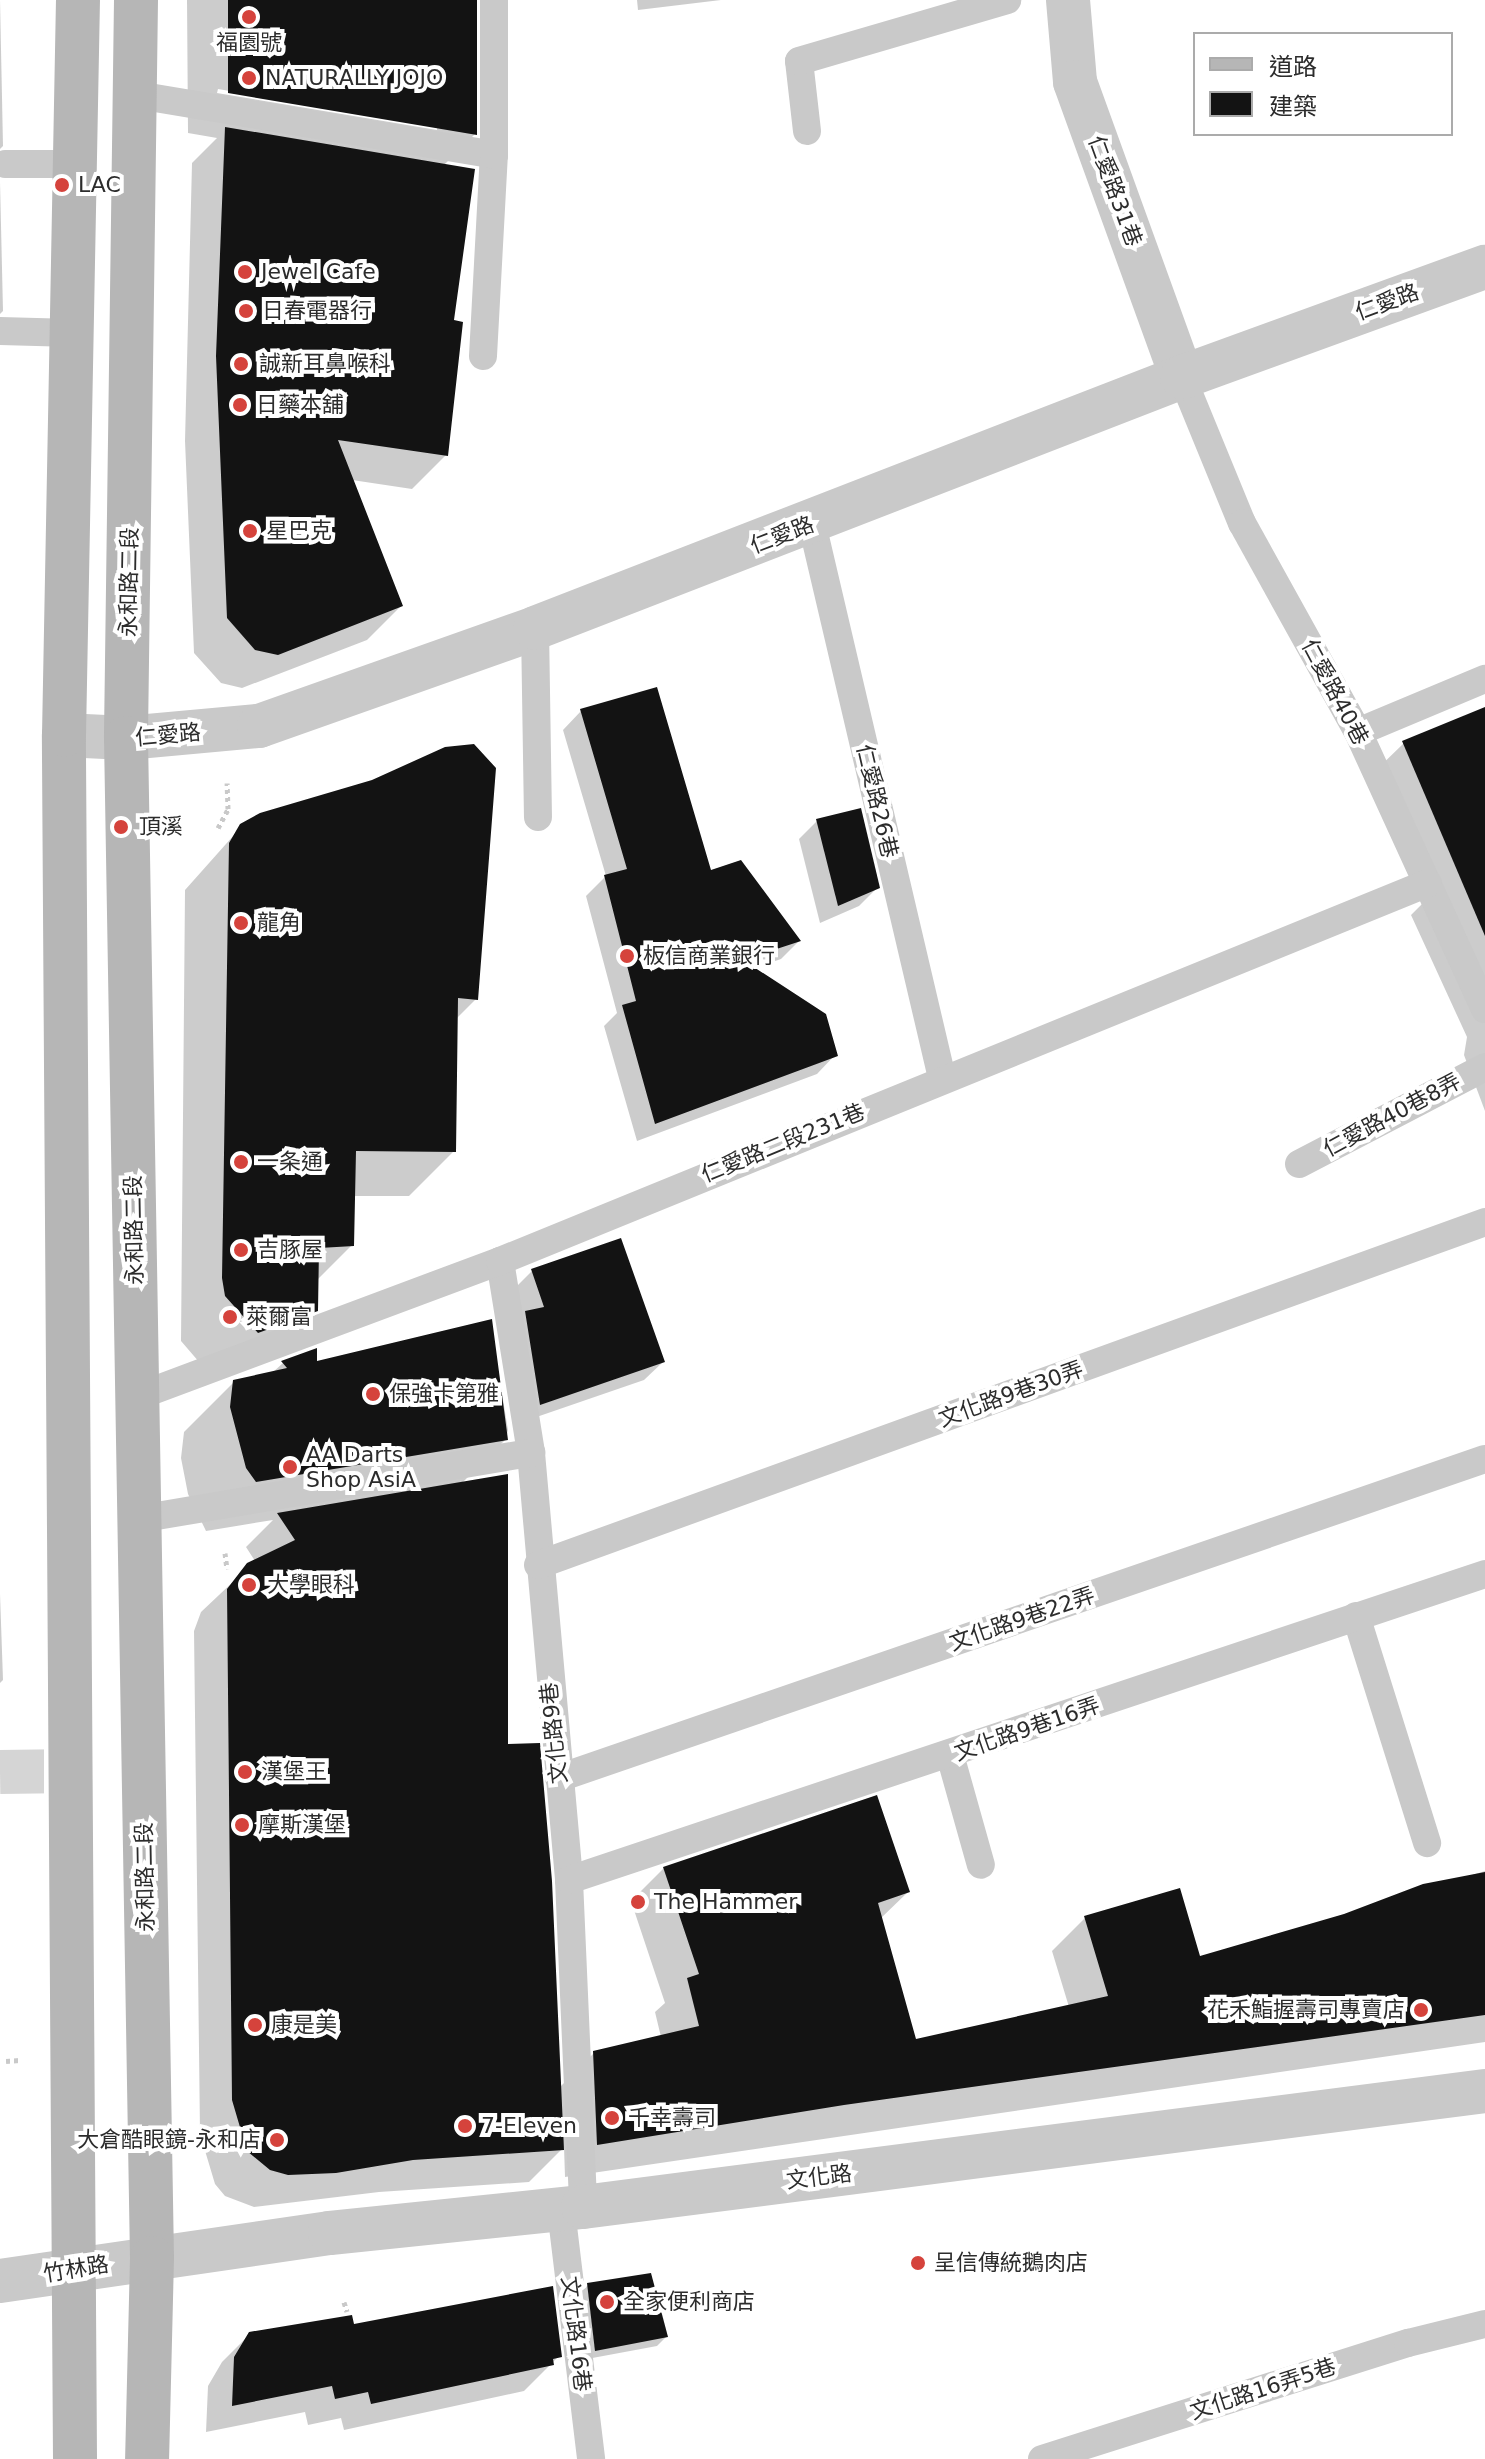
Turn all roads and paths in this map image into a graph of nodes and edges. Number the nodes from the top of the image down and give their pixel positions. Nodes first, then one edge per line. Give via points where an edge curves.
1 (78, 0) edge
2 (136, 0) edge
3 (494, 0) edge
4 (1007, 0) edge
5 (1068, 0) edge
6 (137, 95) junction
7 (807, 131) dead end
8 (494, 155) junction
9 (5, 164) dead end
10 (76, 164) junction
11 (1485, 267) edge
12 (0, 331) edge
13 (73, 333) junction
14 (483, 356) dead end
15 (1182, 377) junction
16 (812, 524) junction
17 (535, 628) junction
18 (1485, 679) edge
19 (1358, 732) junction
20 (64, 735) junction
21 (126, 738) junction
22 (228, 809) dead end
23 (538, 817) dead end
24 (218, 828) dead end
25 (1428, 883) junction
26 (1485, 1009) edge
27 (1485, 1067) edge
28 (942, 1078) junction
29 (1299, 1164) dead end
30 (1485, 1222) edge
31 (500, 1261) junction
32 (136, 1397) junction
33 (531, 1453) junction
34 (1485, 1459) edge
35 (139, 1519) junction
36 (225, 1553) dead end
37 (538, 1565) junction
38 (227, 1569) dead end
39 (1485, 1574) edge
40 (1356, 1616) junction
41 (950, 1755) junction
42 (559, 1778) junction
43 (1427, 1843) dead end
44 (981, 1865) dead end
45 (569, 1880) junction
46 (1485, 2091) edge
47 (572, 2208) junction
48 (152, 2258) junction
49 (77, 2268) junction
50 (0, 2281) edge
51 (344, 2302) dead end
52 (347, 2312) dead end
53 (1485, 2324) edge
54 (75, 2459) edge
55 (147, 2459) edge
56 (591, 2459) edge
57 (1042, 2459) edge

1 - 10 main road
2 - 6 main road, 永和路二段
3 - 8 lane
4 - 7 lane via 799,61
5 - 15 street, 仁愛路31巷 via 1075,82
6 - 8 lane
6 - 21 main road, 永和路二段
8 - 14 lane
9 - 10 lane
10 - 13 main road
11 - 15 street, 仁愛路
12 - 13 lane
13 - 20 main road
15 - 16 street, 仁愛路
15 - 19 lane, 仁愛路40巷 via 1242,523
16 - 17 street, 仁愛路
16 - 28 lane, 仁愛路26巷
17 - 21 street, 仁愛路 via 259,726
17 - 23 lane
18 - 19 lane
19 - 25 lane, 仁愛路40巷
20 - 21 street, 仁愛路
20 - 49 main road
21 - 32 main road, 永和路二段
22 - 24 path
25 - 26 lane, 仁愛路40巷
25 - 28 lane, 仁愛路二段231巷
27 - 29 lane, 仁愛路40巷8弄
28 - 31 lane, 仁愛路二段231巷
30 - 37 lane, 文化路9巷30弄
31 - 32 lane, 仁愛路二段231巷
31 - 33 lane, 文化路9巷
32 - 35 main road, 永和路二段
33 - 35 lane
33 - 37 lane, 文化路9巷
34 - 42 lane, 文化路9巷22弄
35 - 48 main road, 永和路二段
36 - 38 path
37 - 42 lane, 文化路9巷
39 - 40 lane, 文化路9巷16弄
40 - 41 lane, 文化路9巷16弄
40 - 43 lane
41 - 44 lane
41 - 45 lane, 文化路9巷16弄
42 - 45 lane, 文化路9巷
45 - 47 lane, 文化路9巷
46 - 47 street, 文化路
47 - 48 street, 文化路
47 - 56 lane, 文化路16巷
48 - 49 street, 竹林路
48 - 55 main road, 永和路二段
49 - 50 street, 竹林路
49 - 54 main road
51 - 52 path
53 - 57 lane, 文化路16弄5巷 via 1408,2343

